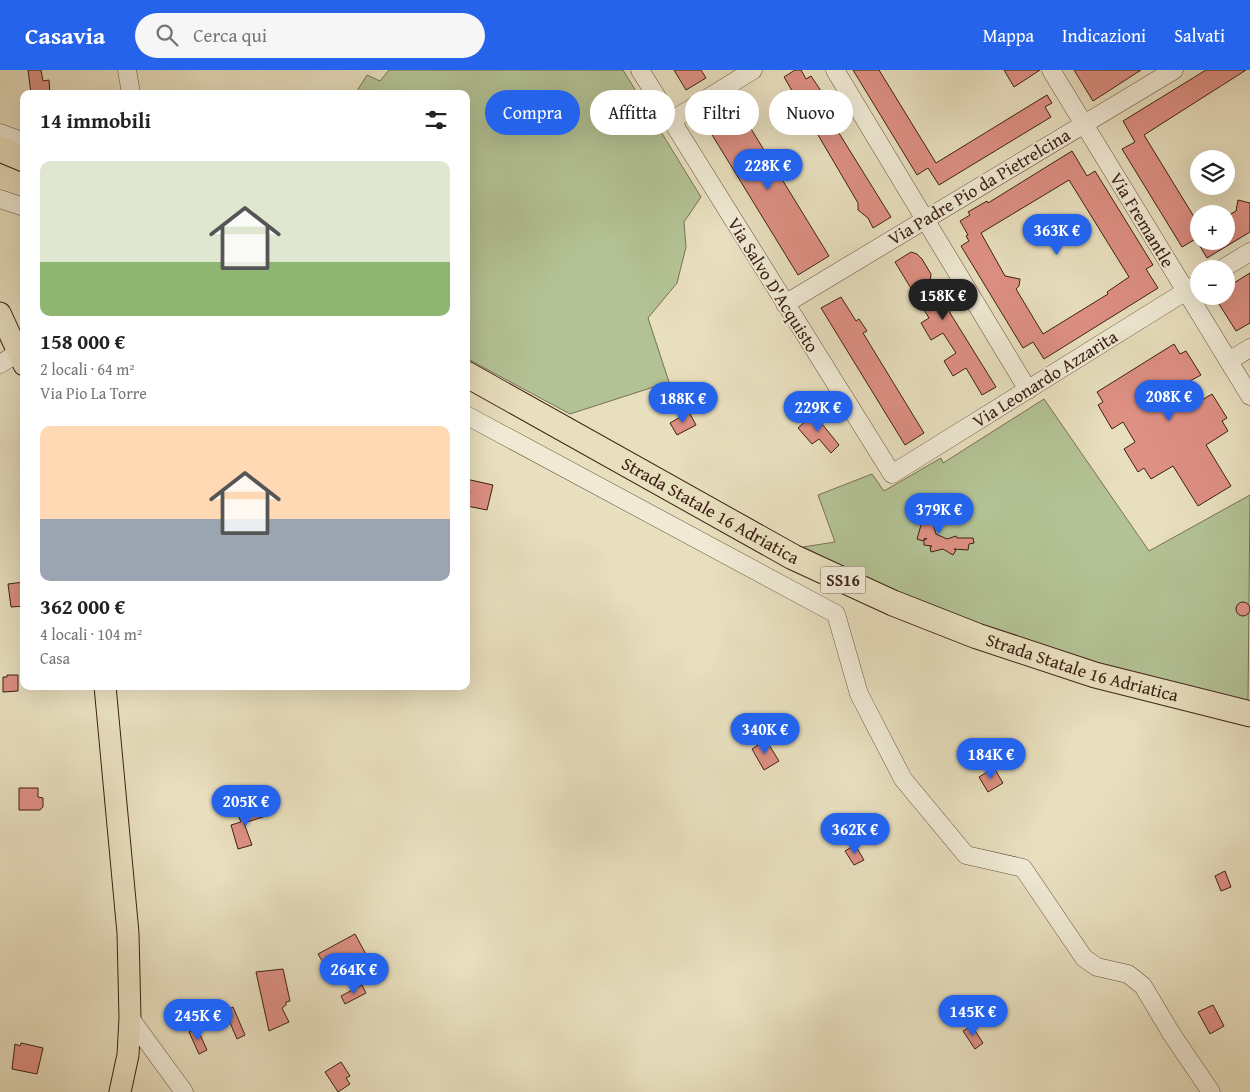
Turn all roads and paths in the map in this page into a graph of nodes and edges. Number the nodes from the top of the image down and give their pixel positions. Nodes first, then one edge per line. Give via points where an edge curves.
1 (127, 70) edge
2 (640, 70) edge
3 (753, 70) edge
4 (835, 70) edge
5 (1051, 70) edge
6 (1174, 70) edge
7 (130, 90) edge
8 (653, 90) edge
9 (675, 118) edge
10 (1084, 124) junction
11 (675, 125) edge
12 (0, 134) edge
13 (20, 141) edge
14 (0, 149) edge
15 (20, 157) edge
16 (0, 164) edge
17 (20, 171) edge
18 (0, 199) edge
19 (20, 206) edge
20 (925, 220) junction
21 (1250, 252) edge
22 (1235, 261) edge
23 (1190, 284) edge
24 (1190, 288) edge
25 (785, 304) junction
26 (1201, 305) edge
27 (0, 313) edge
28 (1250, 348) edge
29 (16, 358) edge
30 (1228, 361) junction
31 (470, 376) edge
32 (1028, 390) junction
33 (470, 392) edge
34 (1250, 396) edge
35 (470, 417) edge
36 (892, 474) joint
37 (105, 690) edge
38 (1250, 714) edge
39 (1250, 730) edge
40 (130, 1018) junction
41 (119, 1088) edge
42 (184, 1092) edge
43 (1211, 1092) edge

1 - 7 street
2 - 8 street, Via Salvo D'Acquisto
3 - 9 street
4 - 20 street
5 - 10 street, Via Fremantle
6 - 10 street, Via Padre Pio da Pietrelcina
10 - 20 street, Via Padre Pio da Pietrelcina
10 - 23 street, Via Fremantle
11 - 25 street, Via Salvo D'Acquisto
12 - 13 street
14 - 15 highway
16 - 17 highway
18 - 19 street
20 - 25 street, Via Padre Pio da Pietrelcina
20 - 32 street
21 - 22 street
24 - 32 street, Via Leonardo Azzarita
25 - 36 street, Via Salvo D'Acquisto
26 - 30 street, Via Fremantle
27 - 29 main road
28 - 30 street
30 - 34 street, Via Fremantle
31 - 38 highway, Strada Statale 16 Adriatica / SS16 via 793,558 893,603 977,636 1095,675
32 - 36 street, Via Leonardo Azzarita
33 - 39 highway, Strada Statale 16 Adriatica / SS16 via 786,572 886,617 971,650 1081,686
35 - 43 street via 836,614 860,694 903,779 966,855 1023,868 1084,958 1097,967 1128,974 1143,986
37 - 40 main road via 128,932
40 - 41 main road via 128,1055
40 - 42 street

